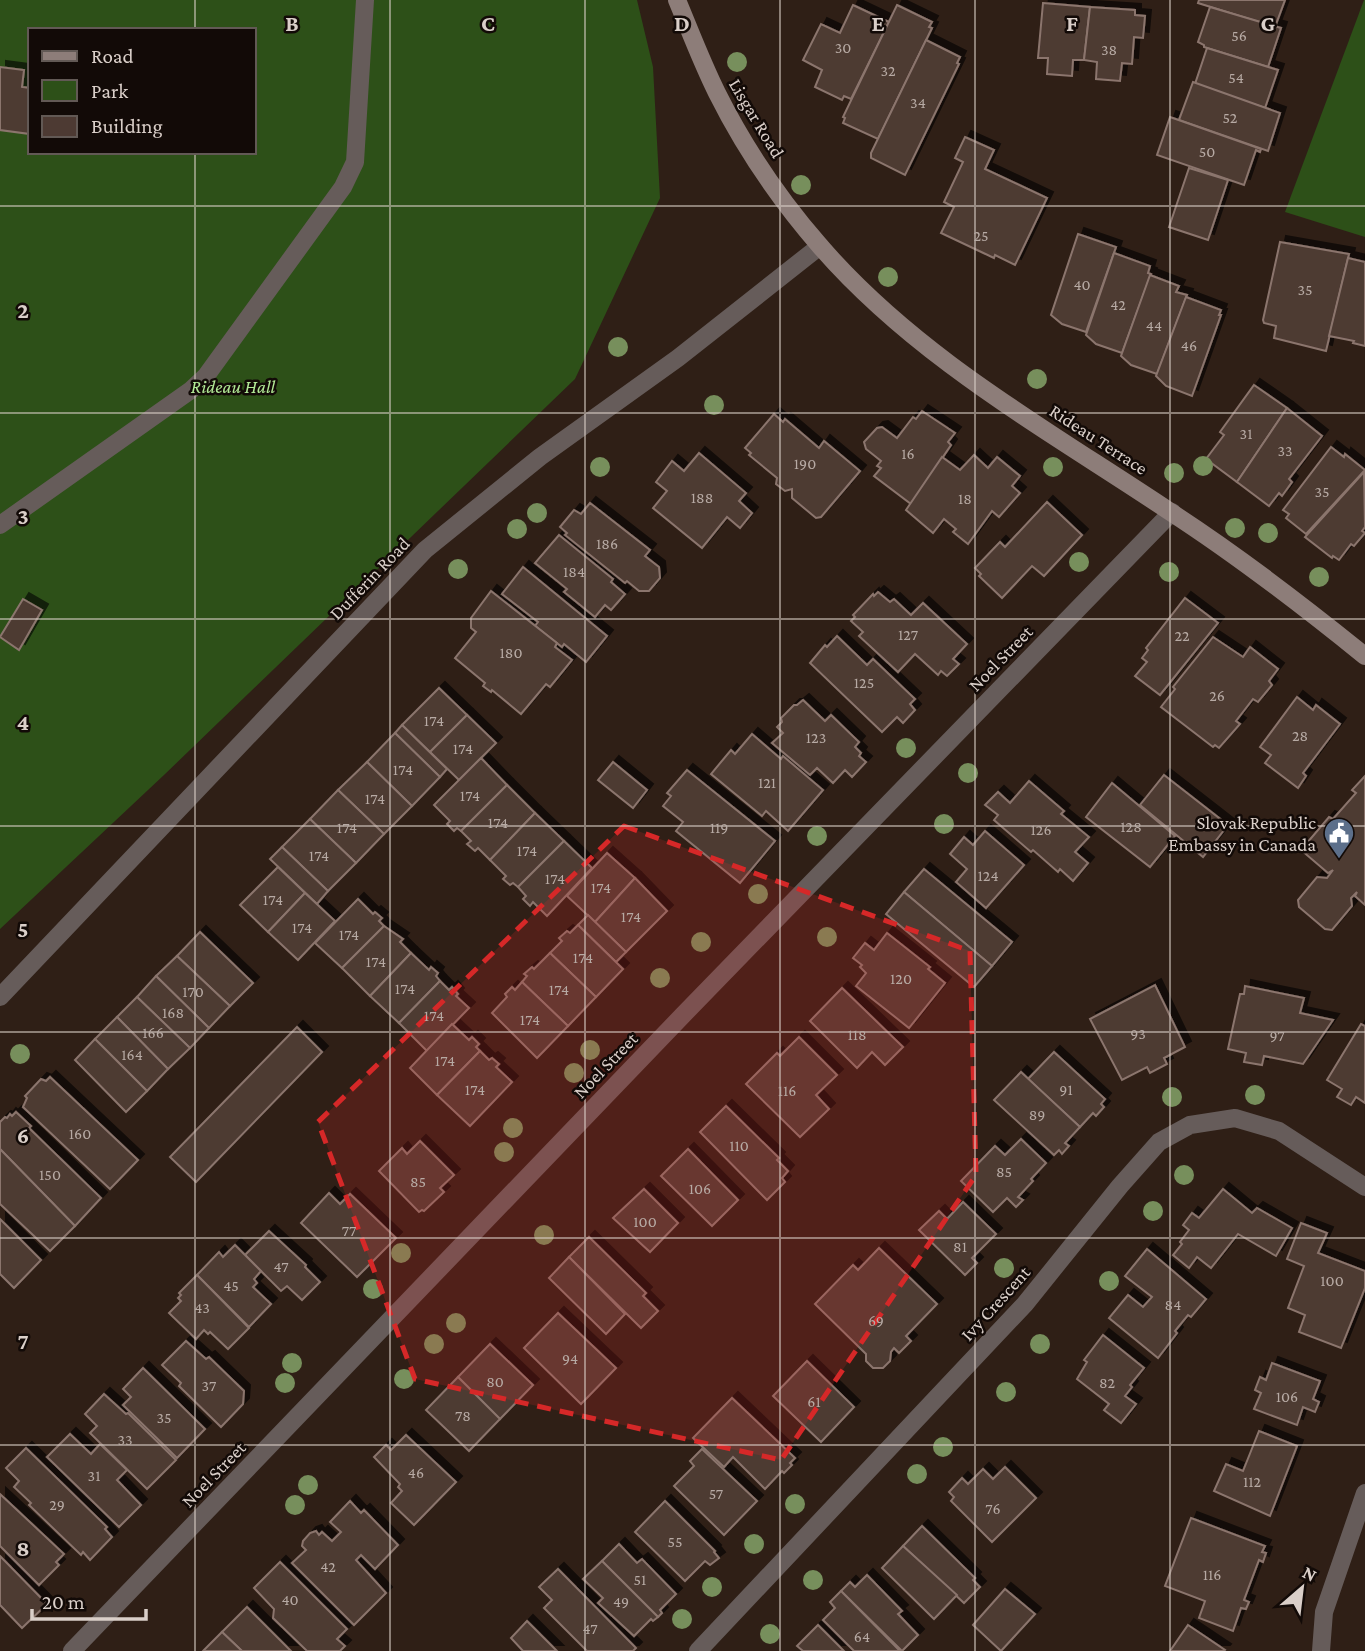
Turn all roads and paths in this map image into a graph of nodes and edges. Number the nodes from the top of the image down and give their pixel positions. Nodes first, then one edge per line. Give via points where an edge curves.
1 (365, 0) edge
2 (677, 0) edge
3 (820, 246) junction
4 (1172, 512) junction
5 (0, 525) edge
6 (1365, 656) edge
7 (0, 997) edge
8 (1365, 1186) edge
9 (1365, 1493) edge
10 (72, 1651) edge
11 (698, 1651) edge
12 (1321, 1651) edge

1 - 5 street via 355,162 343,187 206,376
2 - 3 street, Lisgar Road via 736,128
3 - 4 street, Rideau Terrace via 863,291 949,364
3 - 7 street, Dufferin Road via 678,358 540,457 425,550
4 - 6 street, Rideau Terrace
4 - 10 street, Noel Street
8 - 11 street, Ivy Crescent via 1279,1131 1235,1118 1190,1125 1159,1142 1026,1304
9 - 12 street via 1324,1612

